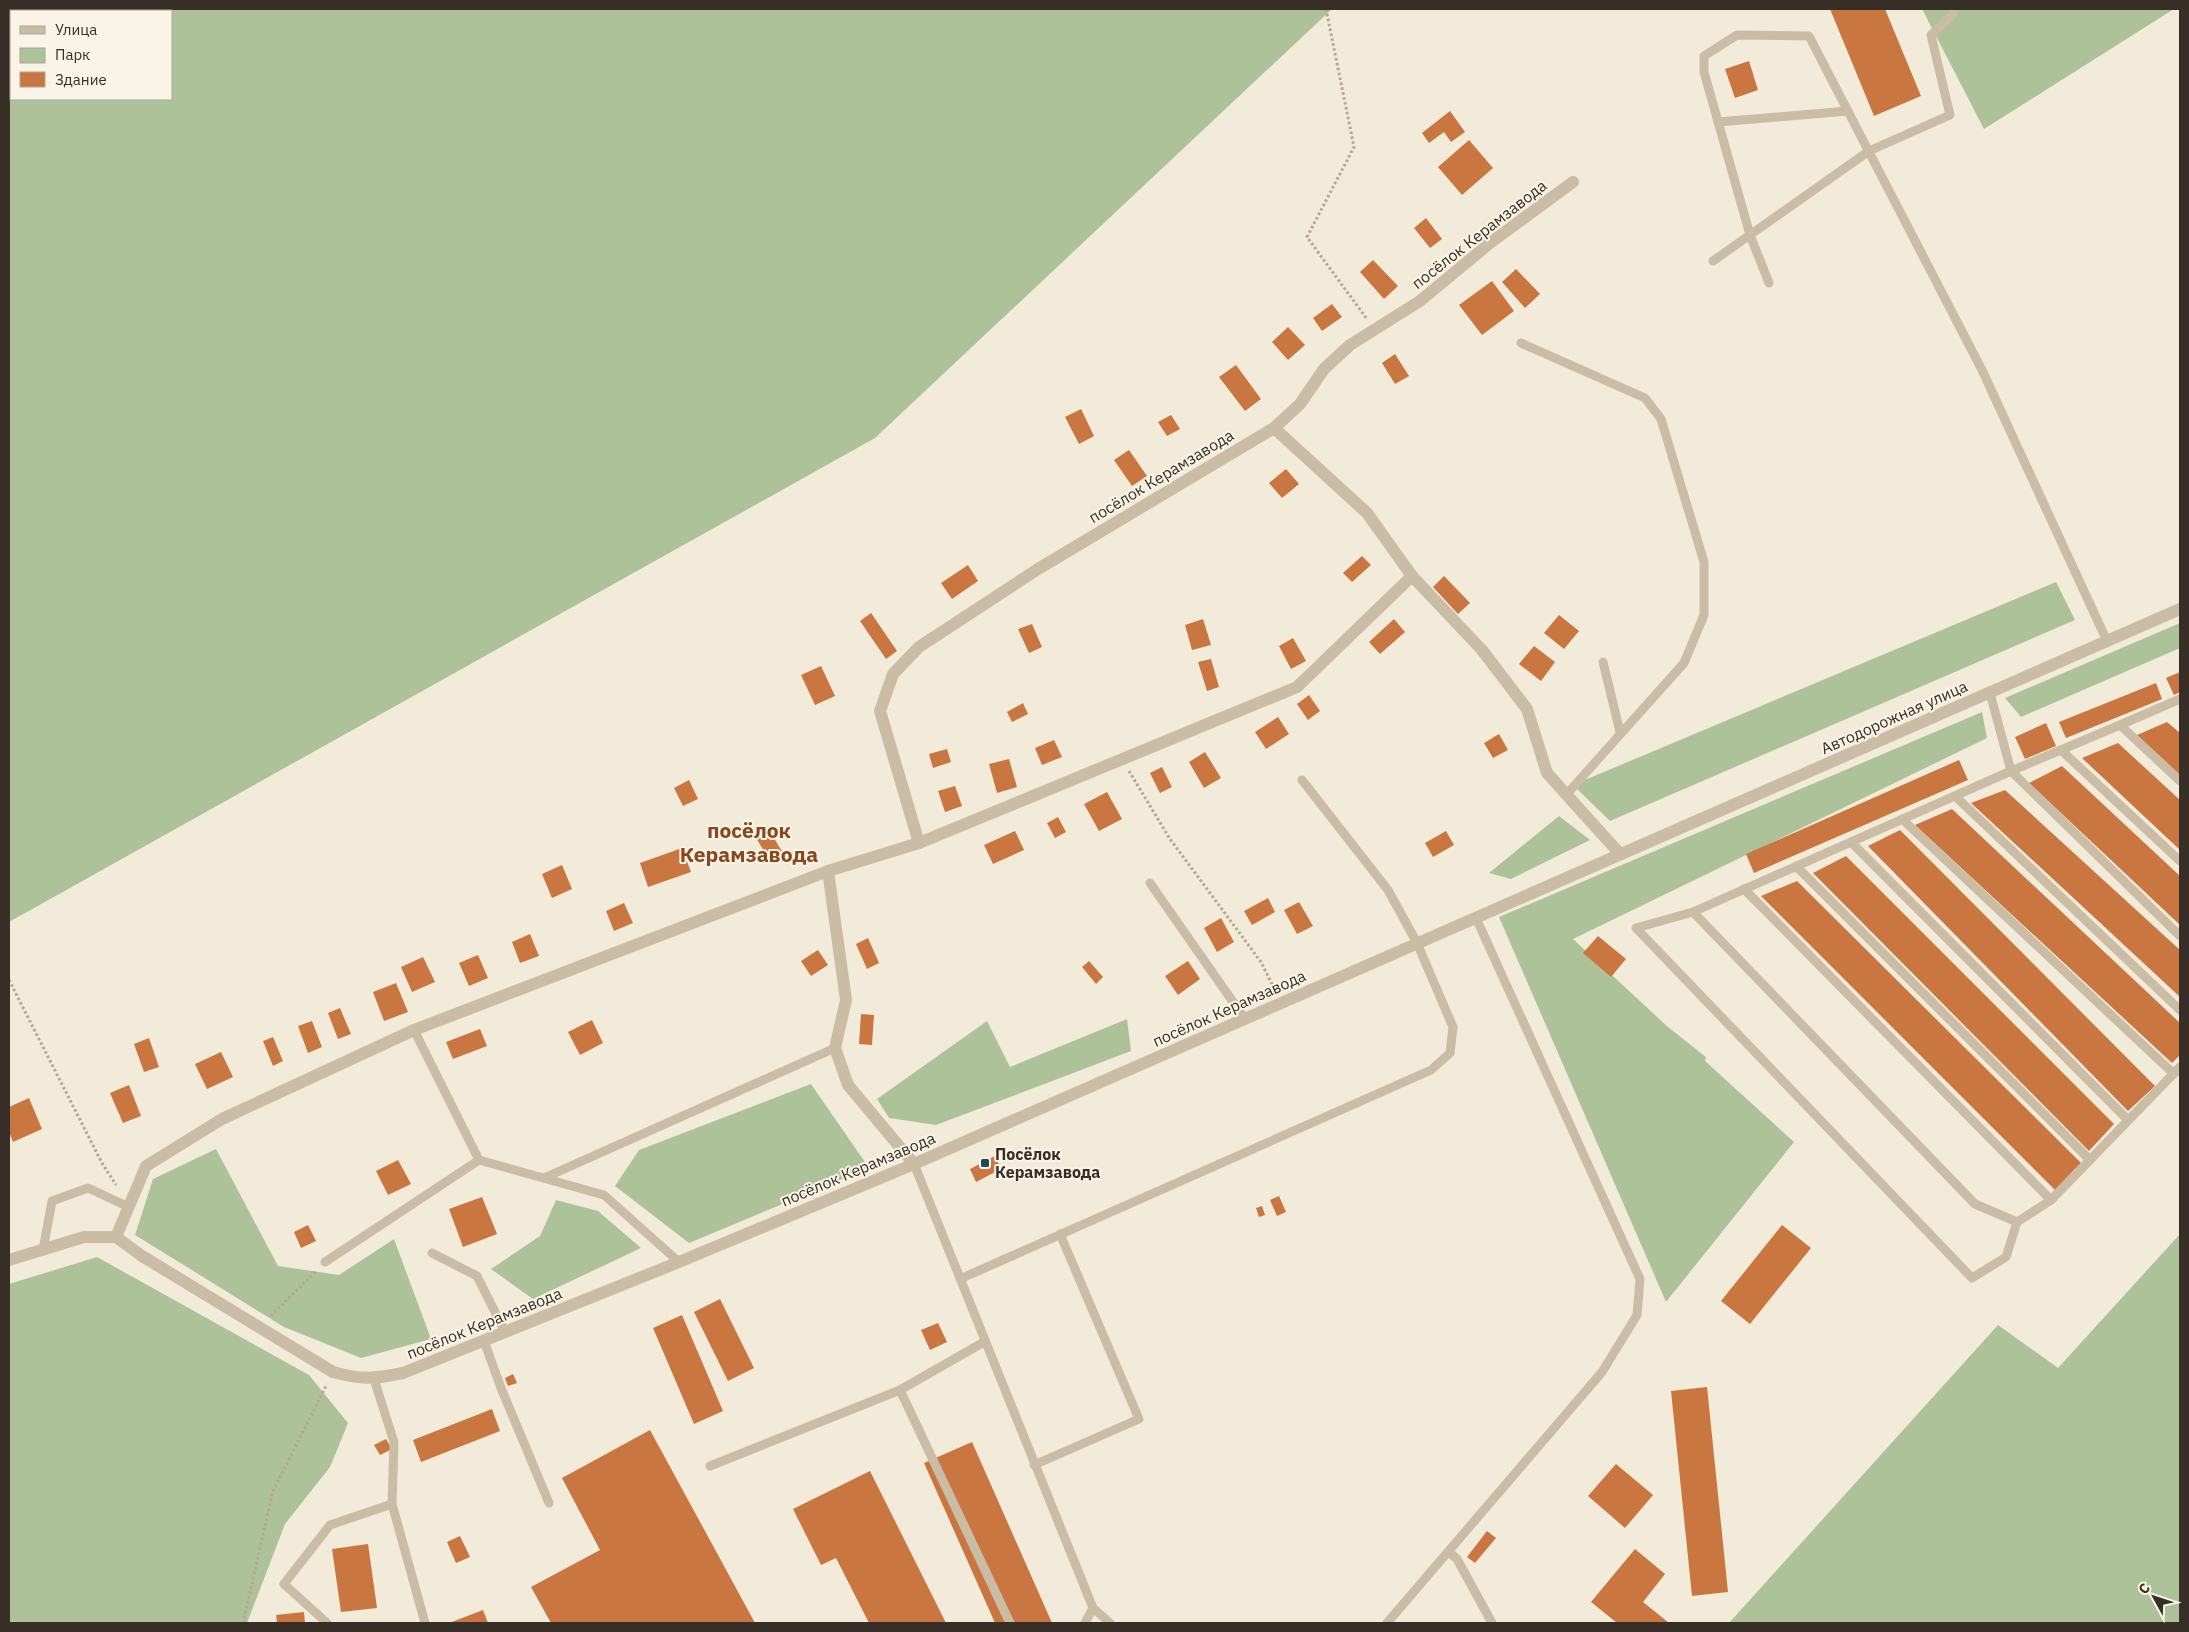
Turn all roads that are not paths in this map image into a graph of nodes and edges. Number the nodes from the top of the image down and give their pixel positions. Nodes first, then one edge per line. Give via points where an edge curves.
1 (1953, 14) dead end
2 (1848, 111) junction
3 (1718, 122) junction
4 (1869, 151) junction
5 (1573, 182) dead end
6 (1750, 235) junction
7 (1714, 261) dead end
8 (1768, 283) dead end
9 (1521, 343) dead end
10 (1274, 428) junction
11 (1412, 576) junction
12 (2180, 609) edge
13 (2107, 641) junction
14 (1603, 662) dead end
15 (1990, 693) junction
16 (2180, 699) edge
17 (2120, 725) junction
18 (1620, 732) junction
19 (2061, 750) junction
20 (2011, 771) junction
21 (1302, 780) dead end
22 (2180, 781) edge
23 (1566, 795) junction
24 (1955, 796) junction
25 (1902, 819) junction
26 (1851, 842) junction
27 (919, 843) junction
28 (1620, 854) junction
29 (2180, 861) edge
30 (1796, 866) junction
31 (828, 871) junction
32 (1150, 884) dead end
33 (1744, 889) junction
34 (1693, 912) junction
35 (1476, 918) junction
36 (2180, 936) edge
37 (1418, 943) junction
38 (2180, 1010) edge
39 (1245, 1019) junction
40 (414, 1030) junction
41 (835, 1048) junction
42 (2177, 1071) edge
43 (2128, 1120) junction
44 (480, 1160) junction
45 (2090, 1160) junction
46 (914, 1164) junction
47 (544, 1178) junction
48 (2051, 1200) junction
49 (129, 1207) junction
50 (2017, 1222) junction
51 (1060, 1234) junction
52 (116, 1237) junction
53 (43, 1250) junction
54 (432, 1253) dead end
55 (9, 1260) edge
56 (325, 1262) road end
57 (679, 1262) junction
58 (960, 1279) junction
59 (505, 1332) junction
60 (484, 1340) junction
61 (984, 1342) junction
62 (374, 1379) junction
63 (900, 1390) junction
64 (1034, 1465) junction
65 (710, 1466) dead end
66 (549, 1503) dead end
67 (392, 1504) junction
68 (1449, 1552) junction
69 (1093, 1608) junction
70 (327, 1623) edge
71 (425, 1623) edge
72 (1010, 1623) edge
73 (1085, 1623) edge
74 (1110, 1623) edge
75 (1388, 1623) edge
76 (1492, 1623) edge

1 - 4 lane via 1931,34 1950,115
2 - 3 lane
2 - 3 lane via 1809,36 1738,36 1704,56 1704,72
2 - 4 lane
3 - 6 lane
4 - 6 lane
4 - 13 lane via 1983,372
5 - 10 street, посёлок Керамзавода via 1420,301 1350,345 1324,369 1300,404
6 - 7 lane
6 - 8 lane
9 - 18 lane via 1645,398 1661,419 1704,562 1704,615 1684,662
10 - 11 street via 1367,513
10 - 27 street, посёлок Керамзавода via 1038,568 919,647 893,674 880,711
11 - 23 street via 1482,650 1527,709 1547,773
11 - 27 street via 1298,687
12 - 13 street, Автодорожная улица
13 - 15 street, Автодорожная улица
14 - 18 lane
15 - 20 lane
15 - 28 street, Автодорожная улица
16 - 17 lane
17 - 19 lane
17 - 22 lane
18 - 23 lane
19 - 20 lane
19 - 29 lane
20 - 24 lane
20 - 36 lane
21 - 37 lane via 1388,890
23 - 28 street
24 - 25 lane
24 - 38 lane
25 - 26 lane
25 - 42 lane
26 - 30 lane
26 - 43 lane
27 - 31 street
28 - 35 street, посёлок Керамзавода
30 - 33 lane
30 - 45 lane
31 - 40 street
31 - 41 street via 846,1000
32 - 39 lane
33 - 34 lane
33 - 48 lane
34 - 50 lane via 1975,1204
34 - 50 lane via 1636,928 1972,1278 2006,1257
35 - 37 street, посёлок Керамзавода
35 - 68 lane via 1640,1279 1637,1315 1602,1372
37 - 39 street, посёлок Керамзавода
37 - 51 lane via 1453,1027 1450,1053 1431,1070
39 - 46 street, посёлок Керамзавода
40 - 44 lane
40 - 49 street via 222,1119 146,1166
41 - 46 street via 848,1084
41 - 47 lane
42 - 43 lane
43 - 45 lane
44 - 47 lane
44 - 56 lane
45 - 48 lane
46 - 57 street, посёлок Керамзавода
46 - 58 lane
47 - 57 lane via 604,1195
48 - 50 lane
49 - 52 street
49 - 53 lane via 88,1188 52,1201
51 - 58 lane
51 - 64 lane via 1139,1419
52 - 53 street via 84,1237
52 - 62 street, посёлок Керамзавода via 333,1372
53 - 55 street
54 - 59 lane via 477,1276
57 - 59 street, посёлок Керамзавода
58 - 61 lane
59 - 60 street, посёлок Керамзавода
60 - 62 street, посёлок Керамзавода via 403,1373
60 - 66 lane
61 - 63 lane
61 - 64 lane
62 - 67 lane via 394,1442
63 - 65 lane
63 - 72 lane
64 - 69 lane
67 - 70 lane via 330,1525 284,1584
67 - 71 lane
68 - 75 lane
68 - 76 lane via 1457,1559
69 - 73 lane
69 - 74 lane

